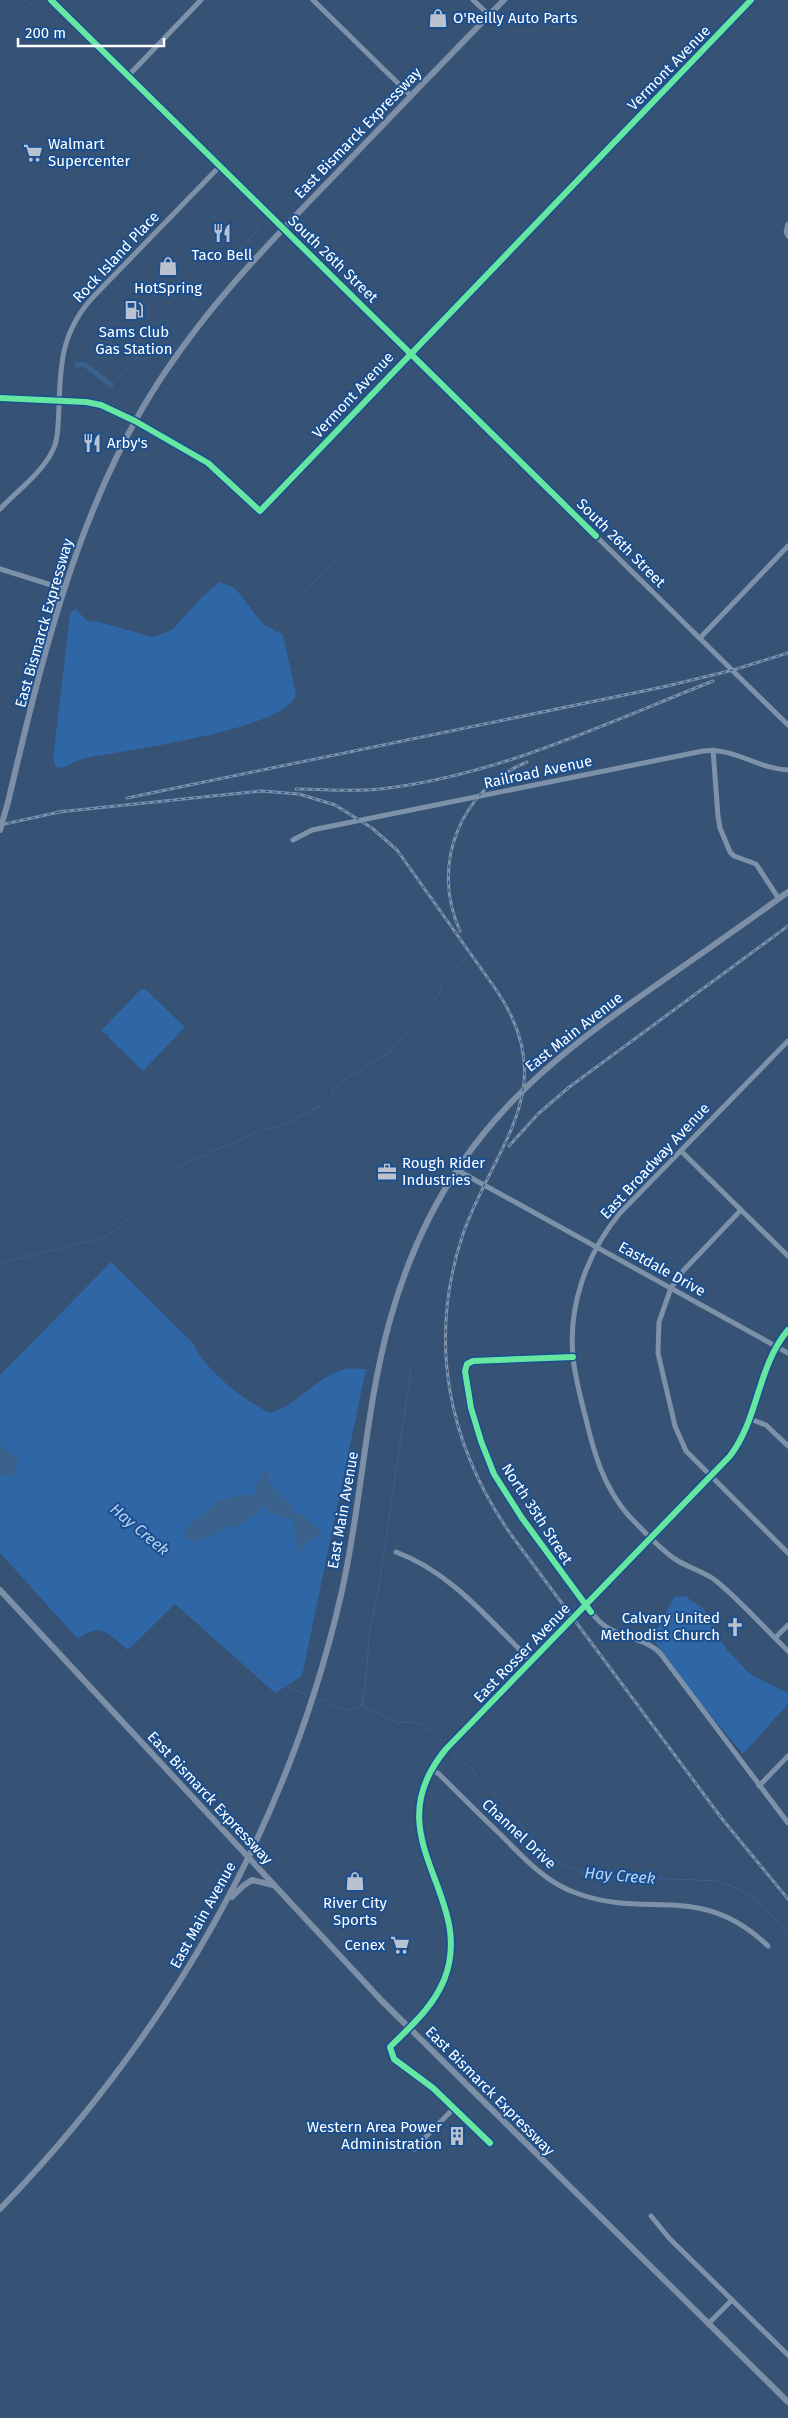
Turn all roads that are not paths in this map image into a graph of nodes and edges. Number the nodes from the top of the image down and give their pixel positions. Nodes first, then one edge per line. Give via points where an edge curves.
1 (52, 0) edge
2 (201, 0) edge
3 (313, 0) edge
4 (473, 0) edge
5 (504, 0) edge
6 (751, 0) edge
7 (489, 16) junction
8 (129, 75) junction
9 (411, 96) junction
10 (220, 166) junction
11 (788, 224) edge
12 (283, 228) junction
13 (787, 234) edge
14 (411, 353) junction
15 (0, 398) edge
16 (59, 400) junction
17 (135, 421) junction
18 (0, 509) edge
19 (788, 546) edge
20 (0, 569) edge
21 (64, 589) junction
22 (700, 638) junction
23 (788, 725) edge
24 (713, 750) junction
25 (788, 770) edge
26 (0, 830) edge
27 (293, 840) dead end
28 (788, 892) edge
29 (779, 899) junction
30 (788, 1041) edge
31 (681, 1151) junction
32 (457, 1170) junction
33 (741, 1210) junction
34 (596, 1248) junction
35 (788, 1256) edge
36 (671, 1288) junction
37 (788, 1330) edge
38 (776, 1346) junction
39 (788, 1353) edge
40 (573, 1357) junction
41 (750, 1418) junction
42 (788, 1446) edge
43 (711, 1477) junction
44 (652, 1538) junction
45 (396, 1552) dead end
46 (788, 1553) edge
47 (0, 1590) edge
48 (585, 1606) junction
49 (788, 1625) edge
50 (775, 1638) junction
51 (788, 1651) edge
52 (531, 1661) junction
53 (788, 1756) edge
54 (432, 1770) junction
55 (759, 1786) junction
56 (788, 1824) edge
57 (249, 1858) junction
58 (275, 1886) junction
59 (225, 1905) junction
60 (768, 1946) dead end
61 (409, 2028) junction
62 (454, 2108) junction
63 (490, 2143) dead end
64 (414, 2149) dead end
65 (0, 2209) edge
66 (651, 2216) dead end
67 (732, 2300) junction
68 (708, 2324) junction
69 (788, 2355) edge
70 (788, 2402) edge

1 - 8 street, South 26th Street
2 - 8 street
3 - 9 street
4 - 7 street
5 - 7 main road, East Bismarck Expressway
6 - 14 street, Vermont Avenue
7 - 9 main road, East Bismarck Expressway
8 - 10 street, South 26th Street
9 - 12 main road, East Bismarck Expressway
10 - 12 street, South 26th Street
10 - 16 street, Rock Island Place via 82,310 63,351
11 - 13 street
12 - 14 street, South 26th Street
12 - 17 main road, East Bismarck Expressway via 196,327
14 - 17 street, Vermont Avenue via 260,511 215,468
14 - 22 street, South 26th Street
15 - 16 street
16 - 17 street via 96,404
16 - 18 street, Rock Island Place via 57,436 50,454
17 - 21 main road, East Bismarck Expressway via 93,510
19 - 22 street
20 - 21 street
21 - 26 main road, East Bismarck Expressway, bridge
22 - 23 street, South 26th Street
24 - 25 street, Railroad Avenue
24 - 27 street, Railroad Avenue via 312,830
24 - 29 street via 719,822 730,852 756,864
28 - 29 main road, East Main Avenue
29 - 32 main road, East Main Avenue via 552,1062 500,1113
30 - 31 street, East Broadway Avenue
31 - 33 street
31 - 34 street, East Broadway Avenue via 620,1214
32 - 34 street, Eastdale Drive
32 - 57 main road, East Main Avenue via 418,1242 390,1320 352,1543 330,1639 302,1730
33 - 35 street
33 - 36 street
34 - 36 street, Eastdale Drive
34 - 40 street, East Broadway Avenue via 578,1296
36 - 38 street, Eastdale Drive
36 - 43 street via 659,1322 659,1361 680,1439 692,1459
37 - 38 street, East Rosser Avenue
38 - 39 street, Eastdale Drive
38 - 41 street, East Rosser Avenue via 766,1366
40 - 44 street, East Broadway Avenue via 601,1472 622,1507
40 - 48 street, North 35th Street via 473,1361 467,1364 465,1371 472,1414 494,1474
41 - 42 street via 766,1425
41 - 43 street, East Rosser Avenue via 734,1451
43 - 44 street, East Rosser Avenue
43 - 46 street
44 - 48 street, East Rosser Avenue
44 - 50 street, East Broadway Avenue via 678,1561 716,1581
45 - 52 street via 440,1574
47 - 57 main road, East Bismarck Expressway
48 - 52 street, East Rosser Avenue
48 - 55 street, North 35th Street via 610,1629 657,1650
49 - 50 street
50 - 51 street, East Broadway Avenue
52 - 54 street, East Rosser Avenue via 449,1746
53 - 55 street
54 - 60 street, Channel Drive via 536,1869 563,1887 577,1894 606,1900 687,1905 710,1910 744,1925
54 - 61 street, East Rosser Avenue via 421,1798 420,1831 426,1858 447,1913 451,1953 446,1977 437,1994
55 - 56 street, North 35th Street
57 - 58 main road, East Bismarck Expressway
57 - 59 main road, East Main Avenue
58 - 59 main road via 257,1880 248,1882
58 - 61 main road, East Bismarck Expressway
59 - 65 main road, East Main Avenue via 188,1969 119,2071 62,2141
61 - 62 street, East Rosser Avenue via 390,2047 392,2056
61 - 68 main road, East Bismarck Expressway
62 - 63 street
62 - 64 street
66 - 67 street
67 - 68 street
67 - 69 street
68 - 70 main road, East Bismarck Expressway

